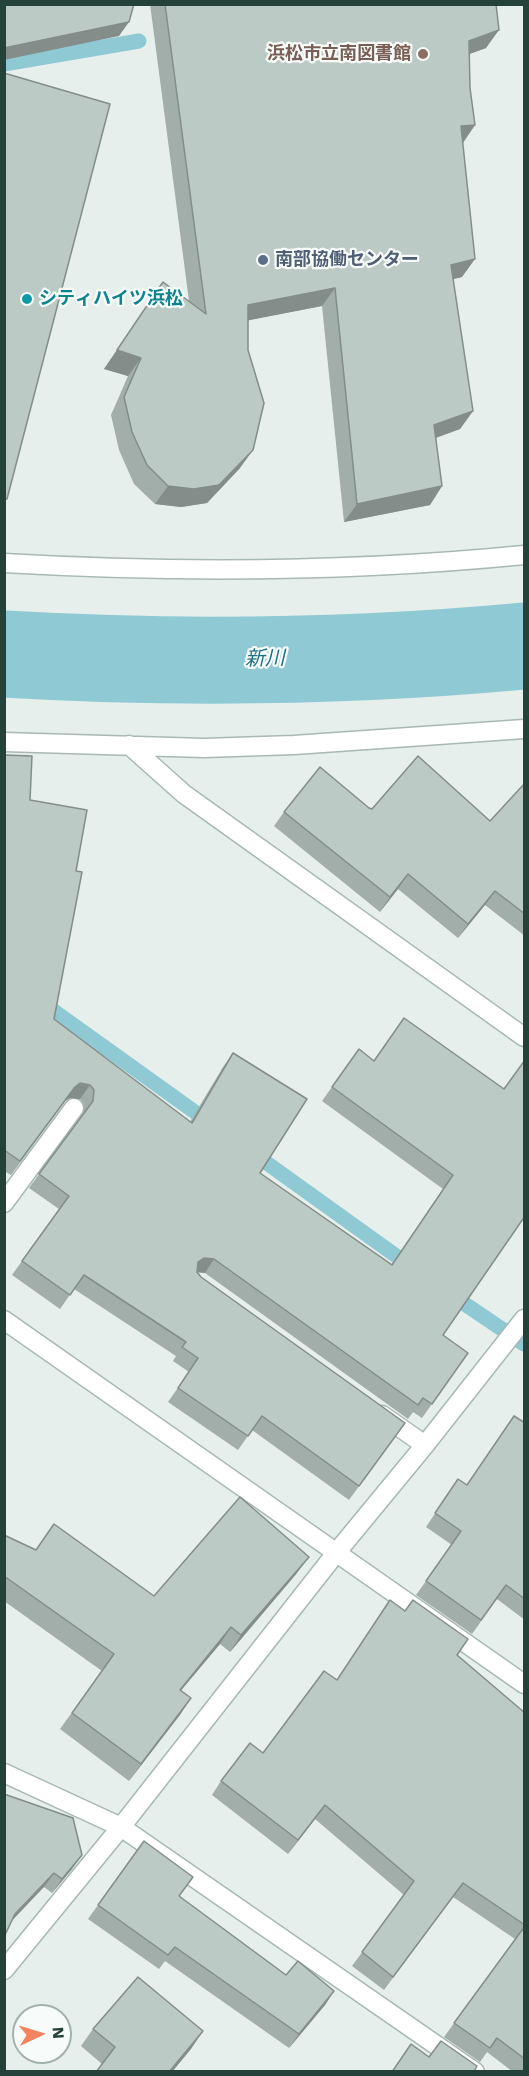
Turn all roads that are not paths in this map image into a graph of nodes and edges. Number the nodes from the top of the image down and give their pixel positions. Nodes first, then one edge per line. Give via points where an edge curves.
1 (525, 555) edge
2 (4, 563) edge
3 (525, 729) edge
4 (4, 741) edge
5 (129, 745) junction
6 (525, 1036) edge
7 (74, 1108) edge
8 (4, 1203) edge
9 (4, 1320) edge
10 (522, 1322) edge
11 (368, 1405) edge
12 (425, 1445) junction
13 (336, 1553) junction
14 (525, 1684) edge
15 (4, 1773) edge
16 (121, 1827) junction
17 (4, 1970) edge
18 (475, 2072) edge

1 - 2 street via 347,567 211,570
3 - 5 street via 294,745
4 - 5 street
5 - 6 street via 184,794
7 - 8 street
9 - 13 street
10 - 12 street
11 - 12 street
12 - 13 street
13 - 14 street
13 - 16 street
15 - 16 street
16 - 17 street
16 - 18 street

